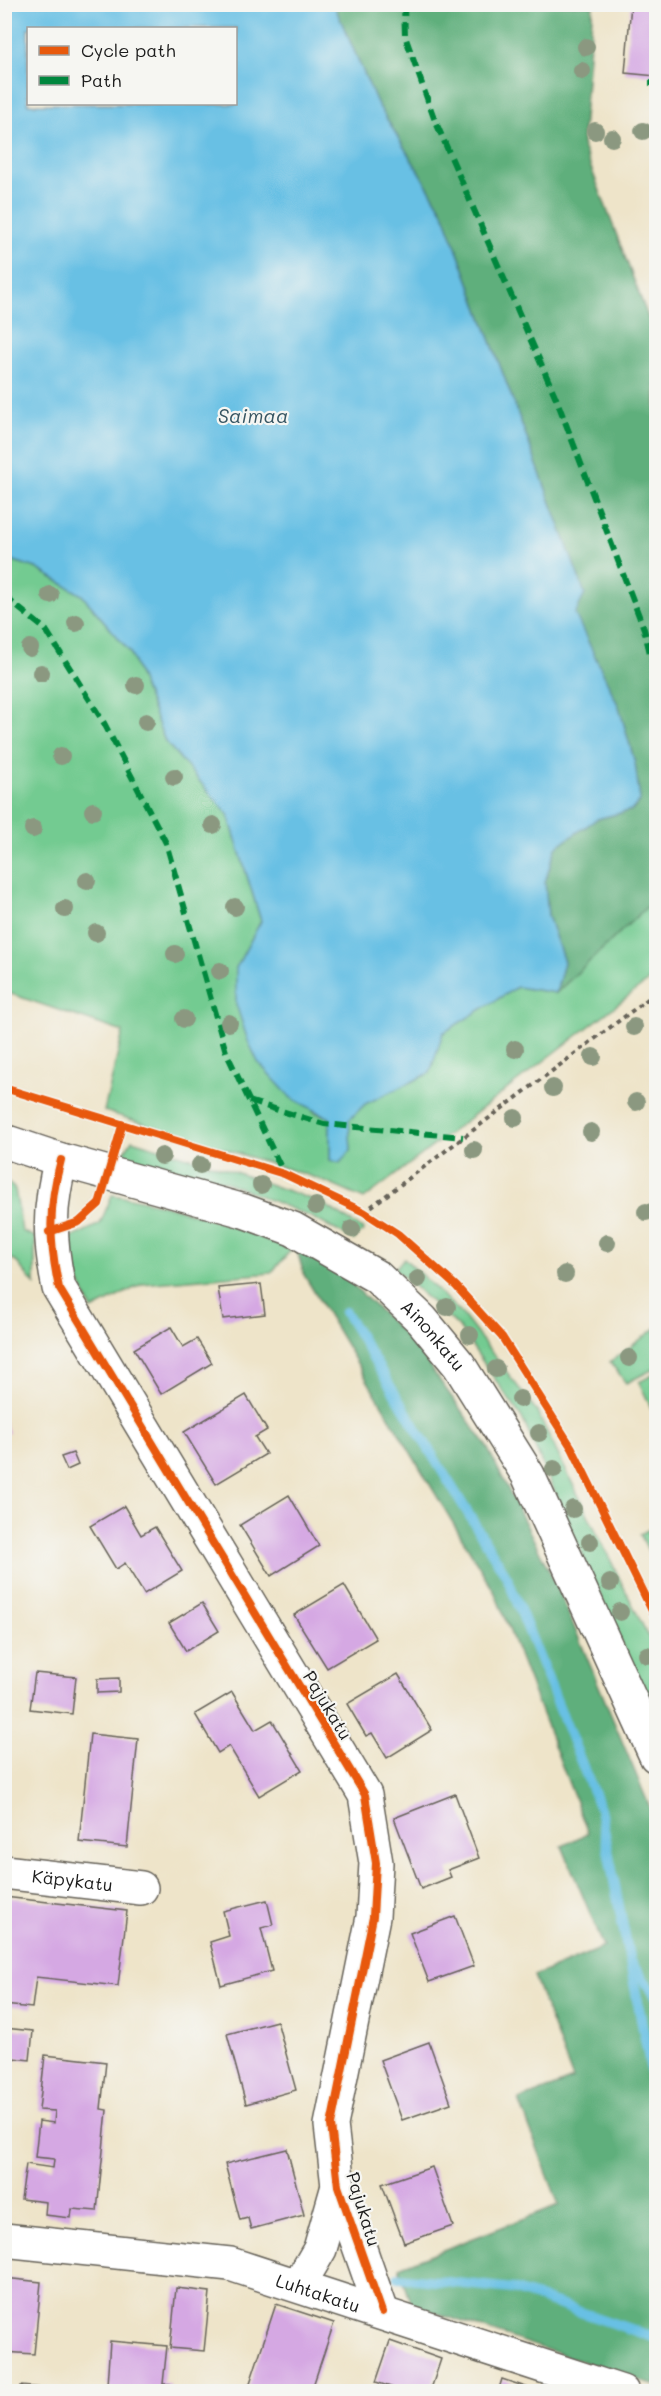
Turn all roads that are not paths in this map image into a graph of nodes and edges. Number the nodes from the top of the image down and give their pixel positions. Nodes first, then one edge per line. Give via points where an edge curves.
1 (4, 1141) edge
2 (61, 1160) junction
3 (657, 1756) edge
4 (4, 1872) edge
5 (141, 1887) dead end
6 (338, 2186) junction
7 (4, 2240) edge
8 (299, 2285) junction
9 (382, 2312) junction
10 (622, 2391) edge

1 - 2 street, Ainonkatu
2 - 3 street, Ainonkatu via 244,1211 293,1229 377,1276 422,1320 459,1365 528,1475
2 - 6 street, Pajukatu via 49,1232 59,1288 365,1795 376,1863 373,1917 331,2125
4 - 5 street, Käpykatu
6 - 8 street, Pajukatu via 320,2249
6 - 9 street, Pajukatu
7 - 8 street, Luhtakatu via 230,2264
8 - 9 street, Luhtakatu
9 - 10 street, Luhtakatu

